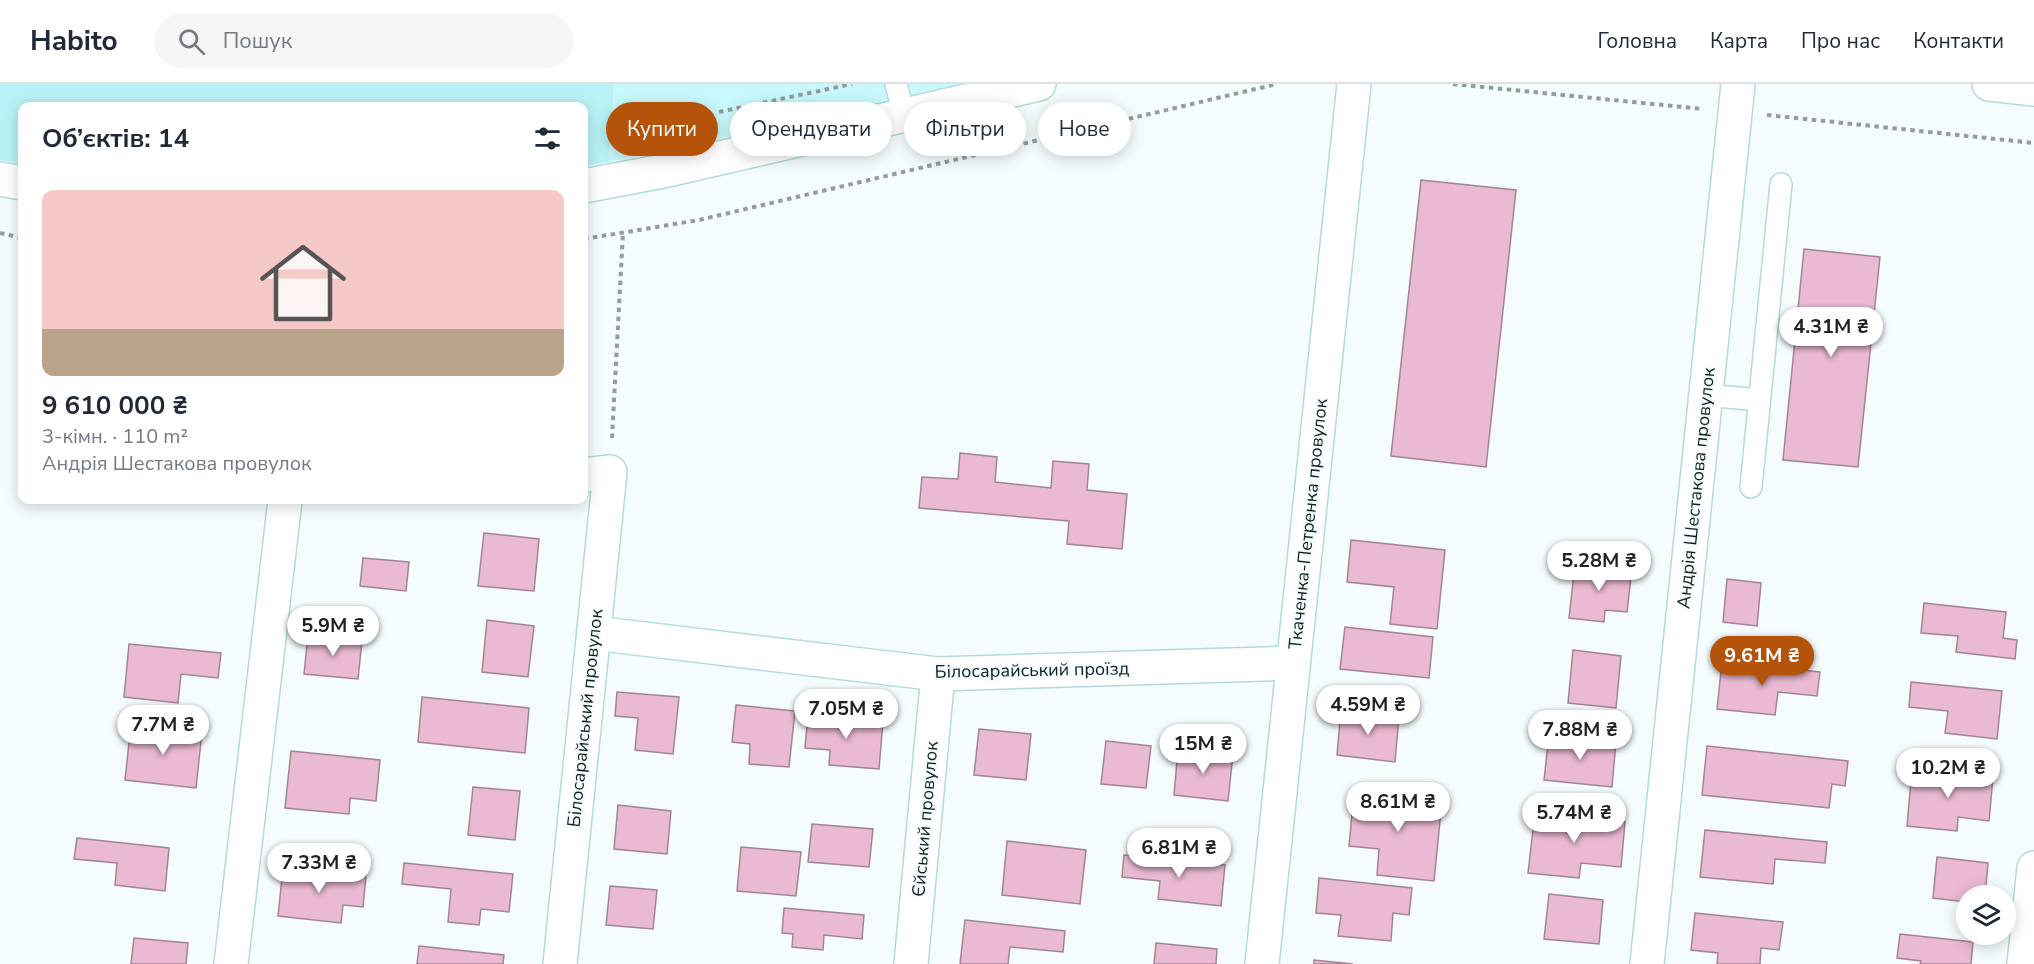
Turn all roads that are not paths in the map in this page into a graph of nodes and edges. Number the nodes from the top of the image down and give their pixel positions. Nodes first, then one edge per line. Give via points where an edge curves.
1 (896, 84) edge
2 (1039, 84) edge
3 (1354, 84) edge
4 (1989, 84) edge
5 (2029, 87) edge
6 (1736, 98) edge
7 (963, 102) edge
8 (904, 116) joint
9 (0, 179) edge
10 (18, 182) edge
11 (1781, 184) dead end
12 (588, 185) edge
13 (1706, 395) junction
14 (1759, 400) junction
15 (597, 474) edge
16 (1750, 487) dead end
17 (285, 504) edge
18 (594, 633) junction
19 (1293, 663) junction
20 (938, 674) junction
21 (2034, 868) edge
22 (231, 964) edge
23 (560, 964) edge
24 (911, 964) edge
25 (1262, 964) edge
26 (1647, 964) edge
27 (2024, 964) edge

1 - 8 lane
2 - 7 street
3 - 19 street, Ткаченка-Петренка провулок
4 - 5 street
6 - 13 street, Андрія Шестакова провулок
8 - 12 street
9 - 10 street
11 - 14 lane
13 - 14 lane
13 - 26 street, Андрія Шестакова провулок
14 - 16 lane
15 - 18 street, Білосарайський провулок
17 - 22 street
18 - 20 street, Білосарайський проїзд
18 - 23 street, Білосарайський провулок
19 - 20 street, Білосарайський проїзд
19 - 25 street, Ткаченка-Петренка провулок
20 - 24 street, Єйський провулок
21 - 27 street

